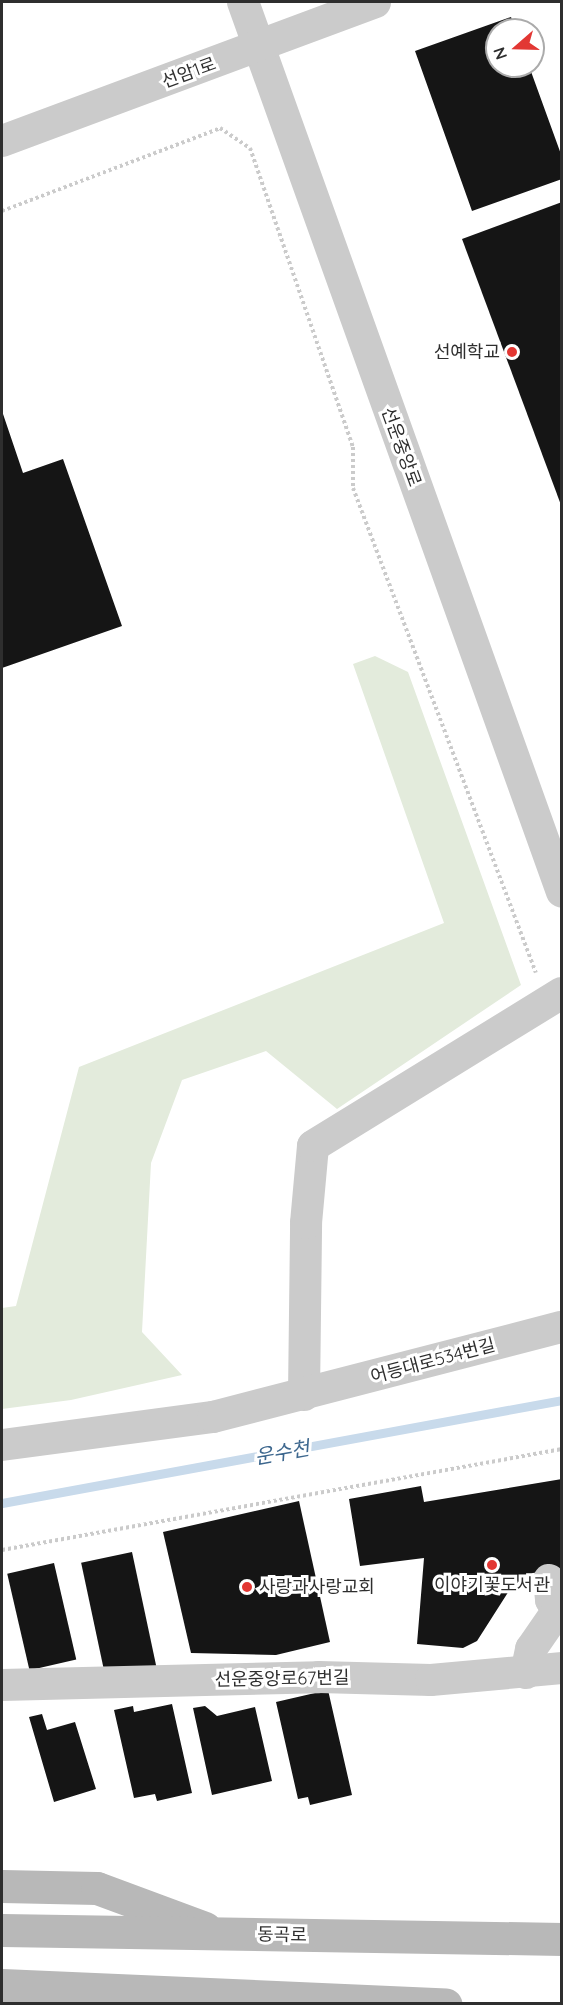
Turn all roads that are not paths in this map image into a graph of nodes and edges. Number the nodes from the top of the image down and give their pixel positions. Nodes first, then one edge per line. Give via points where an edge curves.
1 (243, 2) edge
2 (375, 2) edge
3 (256, 44) junction
4 (2, 141) edge
5 (561, 892) edge
6 (557, 997) edge
7 (561, 1327) edge
8 (304, 1395) junction
9 (2, 1445) edge
10 (557, 1596) edge
11 (561, 1668) edge
12 (526, 1673) junction
13 (2, 1685) edge
14 (2, 1886) edge
15 (2, 1930) edge
16 (218, 1934) junction
17 (561, 1939) edge
18 (2, 1985) edge
19 (446, 2004) edge

1 - 3 street, 선운중앙로
2 - 3 street, 선암1로
3 - 4 street, 선암1로 via 217,63
3 - 5 street, 선운중앙로
6 - 8 street via 313,1146 306,1223
7 - 8 street, 어등대로534번길
8 - 9 street, 어등대로534번길 via 213,1417
10 - 12 street via 531,1649
11 - 12 street, 선운중앙로67번길
12 - 13 street, 선운중앙로67번길 via 431,1680 319,1677
14 - 16 main road via 97,1888 166,1911
15 - 16 main road, 동곡로
16 - 17 main road, 동곡로
18 - 19 main road

